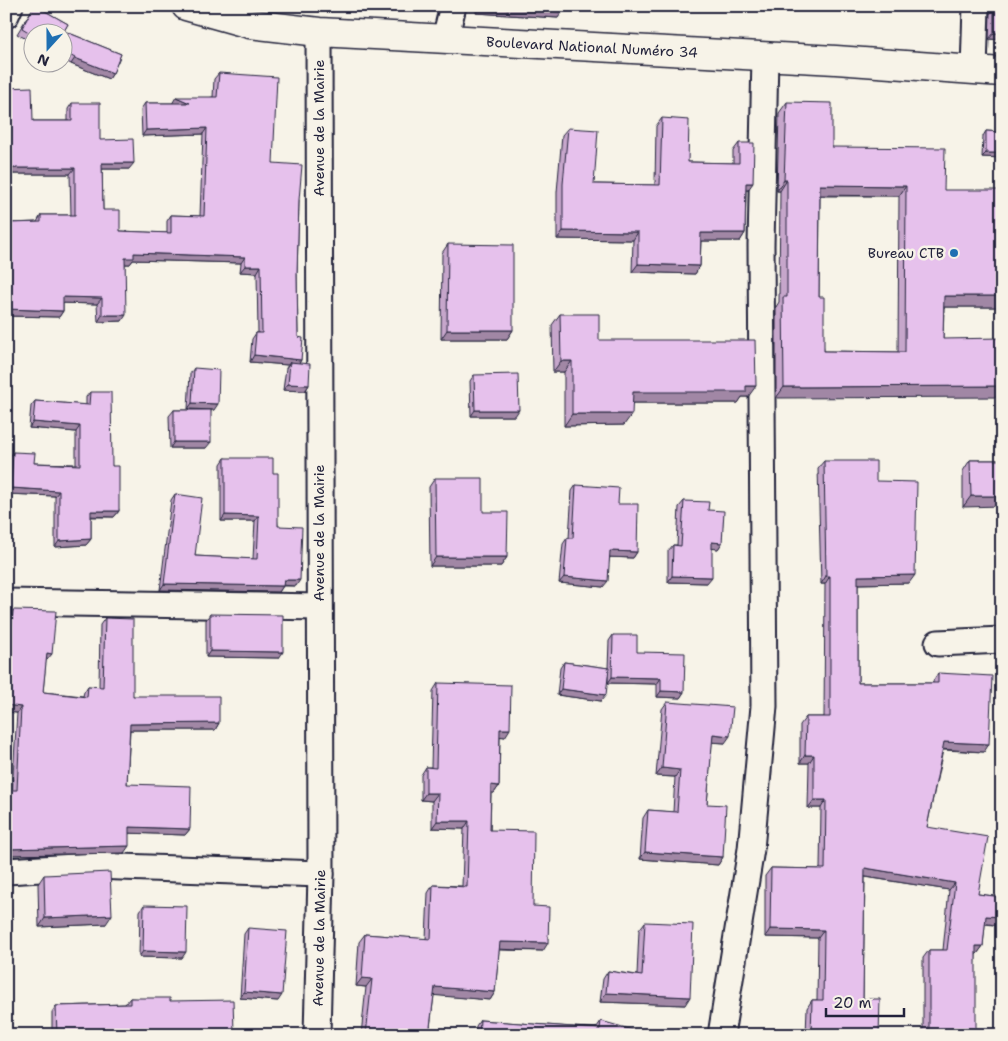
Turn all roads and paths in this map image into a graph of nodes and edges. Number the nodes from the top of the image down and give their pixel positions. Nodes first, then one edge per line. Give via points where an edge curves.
1 (10, 6) edge
2 (186, 6) edge
3 (454, 6) edge
4 (976, 6) edge
5 (6, 15) edge
6 (318, 32) junction
7 (445, 39) junction
8 (765, 56) junction
9 (974, 70) junction
10 (1002, 72) edge
11 (6, 602) edge
12 (319, 607) junction
13 (1002, 640) edge
14 (938, 643) dead end
15 (6, 871) edge
16 (321, 874) junction
17 (317, 1035) edge
18 (721, 1035) edge

1 - 5 street
2 - 6 main road, Boulevard National Numéro 34 via 250,24
3 - 7 street
4 - 9 street
6 - 7 main road, Boulevard National Numéro 34
6 - 12 street, Avenue de la Mairie
7 - 8 main road, Boulevard National Numéro 34
8 - 9 main road, Boulevard National Numéro 34
8 - 18 street via 761,245 764,706 750,849
9 - 10 main road, Boulevard National Numéro 34
11 - 12 street
12 - 16 street, Avenue de la Mairie
13 - 14 street
15 - 16 street via 93,866
16 - 17 street, Avenue de la Mairie

